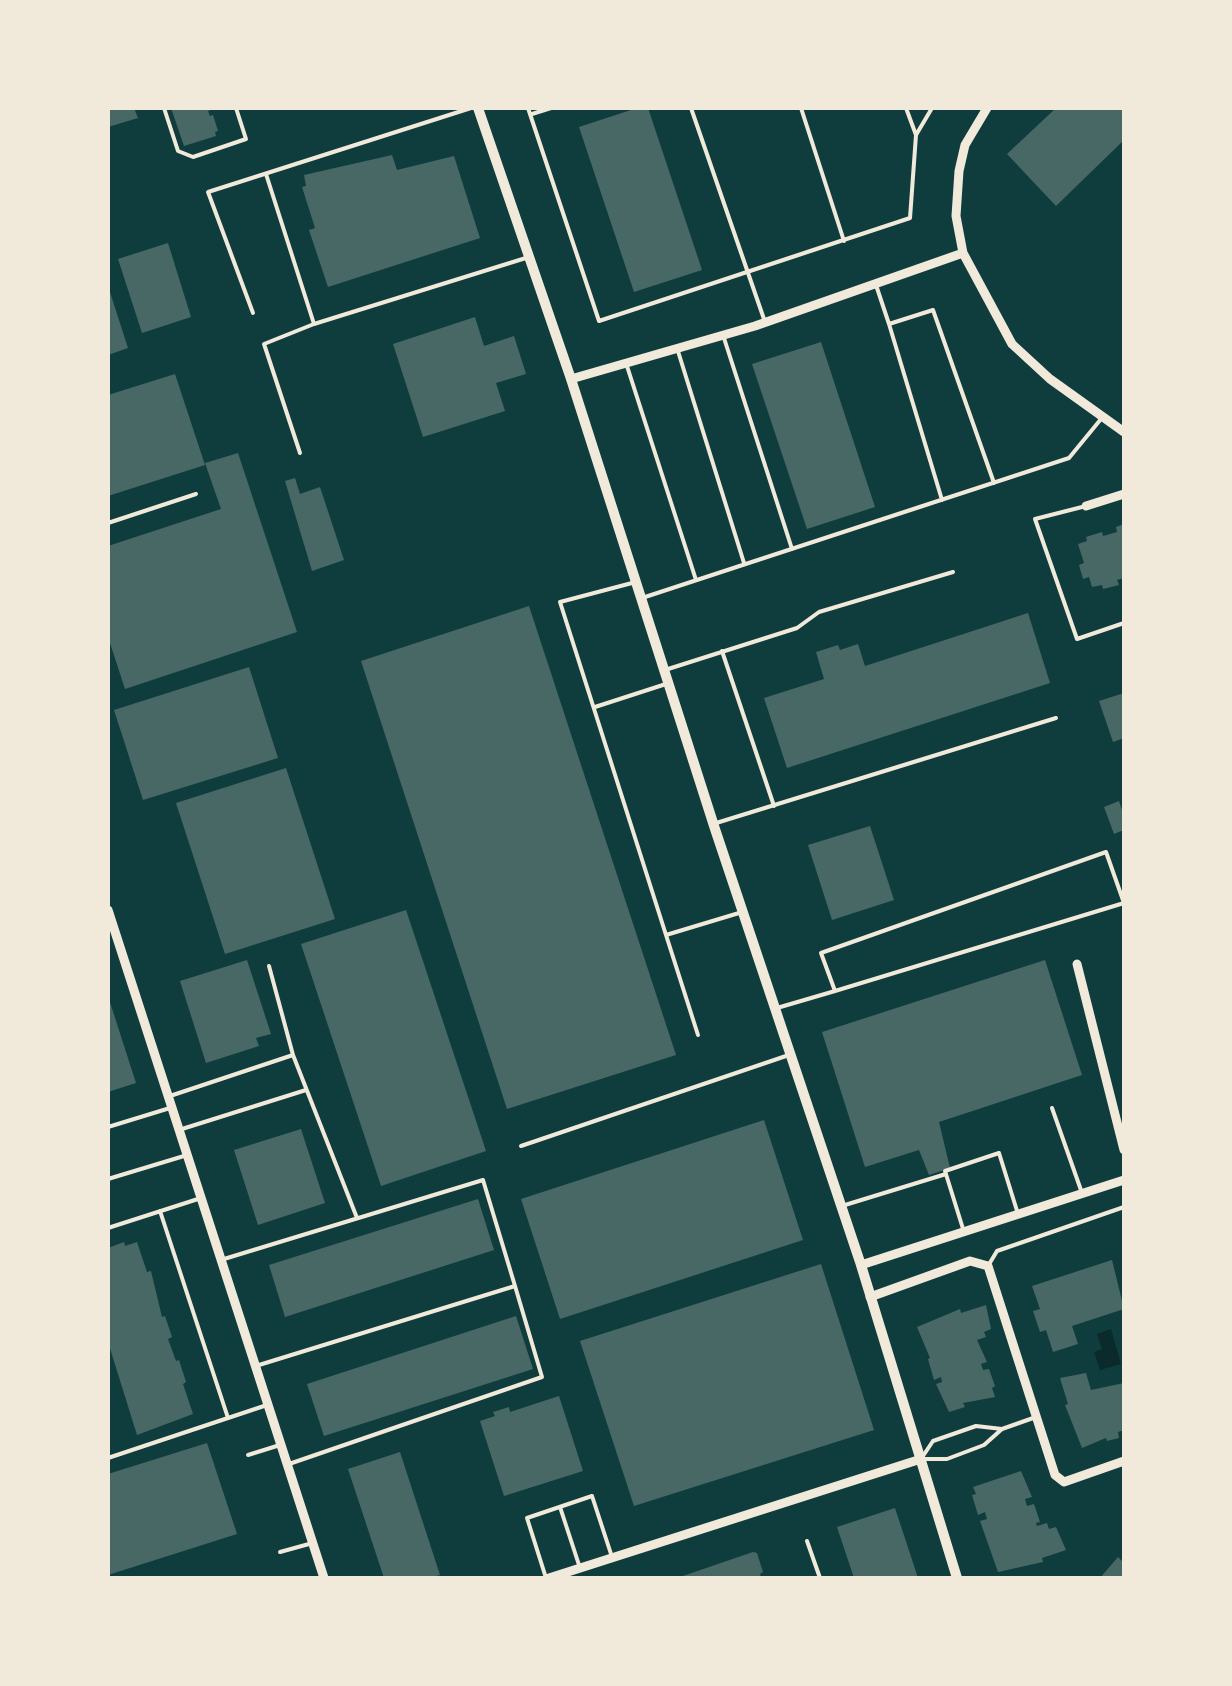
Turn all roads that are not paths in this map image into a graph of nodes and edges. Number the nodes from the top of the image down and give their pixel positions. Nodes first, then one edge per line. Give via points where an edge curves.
1 (164, 108) edge
2 (236, 108) edge
3 (474, 108) edge
4 (528, 108) edge
5 (551, 108) edge
6 (691, 108) edge
7 (800, 108) edge
8 (906, 108) edge
9 (932, 108) edge
10 (987, 108) edge
11 (530, 114) junction
12 (916, 135) junction
13 (266, 174) junction
14 (844, 241) junction
15 (963, 253) junction
16 (529, 257) junction
17 (748, 274) junction
18 (876, 284) junction
19 (252, 313) dead end
20 (765, 322) junction
21 (314, 324) junction
22 (889, 324) junction
23 (723, 335) junction
24 (677, 348) junction
25 (626, 363) junction
26 (571, 379) junction
27 (1103, 416) junction
28 (1124, 432) edge
29 (300, 453) dead end
30 (994, 483) junction
31 (196, 494) dead end
32 (1124, 494) edge
33 (942, 500) junction
34 (1086, 506) joint
35 (108, 523) edge
36 (792, 549) junction
37 (744, 564) junction
38 (953, 572) dead end
39 (696, 580) junction
40 (636, 582) junction
41 (642, 598) junction
42 (1124, 623) edge
43 (722, 651) junction
44 (665, 670) junction
45 (669, 683) junction
46 (594, 706) junction
47 (1056, 718) dead end
48 (774, 806) junction
49 (714, 824) junction
50 (108, 910) edge
51 (743, 912) junction
52 (666, 935) junction
53 (1077, 964) dead end
54 (269, 966) dead end
55 (835, 992) junction
56 (776, 1008) junction
57 (698, 1036) dead end
58 (790, 1054) junction
59 (293, 1055) junction
60 (306, 1090) junction
61 (168, 1102) junction
62 (1052, 1108) dead end
63 (108, 1127) edge
64 (177, 1131) junction
65 (521, 1146) dead end
66 (1124, 1150) edge
67 (186, 1156) junction
68 (946, 1174) junction
69 (108, 1179) edge
70 (1124, 1180) edge
71 (1082, 1194) junction
72 (200, 1198) junction
73 (841, 1206) junction
74 (1124, 1207) edge
75 (160, 1211) junction
76 (1018, 1214) junction
77 (357, 1218) junction
78 (108, 1228) edge
79 (964, 1232) junction
80 (220, 1260) junction
81 (861, 1265) junction
82 (988, 1266) junction
83 (515, 1286) junction
84 (870, 1297) junction
85 (254, 1366) junction
86 (268, 1405) junction
87 (1036, 1417) junction
88 (228, 1418) junction
89 (1002, 1429) junction
90 (280, 1445) junction
91 (248, 1456) dead end
92 (108, 1458) edge
93 (921, 1458) junction
94 (1124, 1461) edge
95 (287, 1465) junction
96 (560, 1507) junction
97 (806, 1541) dead end
98 (312, 1542) junction
99 (280, 1552) dead end
100 (612, 1558) junction
101 (580, 1568) junction
102 (324, 1578) edge
103 (548, 1578) edge
104 (820, 1578) edge
105 (958, 1578) edge

1 - 2 lane via 178,151 193,157 246,139
3 - 13 lane
3 - 16 street
4 - 11 lane
5 - 11 lane
6 - 17 lane
7 - 14 lane
8 - 12 lane
9 - 12 lane
10 - 15 street via 965,145 959,171 956,216
11 - 17 lane via 600,321
12 - 14 lane via 910,218
13 - 19 lane via 208,192
13 - 21 lane
14 - 17 lane
15 - 18 street
15 - 27 street via 1012,344
16 - 21 lane
16 - 26 street
17 - 20 lane
18 - 20 street
18 - 22 lane
20 - 23 street
21 - 29 lane via 264,344
22 - 30 lane via 934,310
22 - 33 lane
23 - 24 street
23 - 36 lane
24 - 25 street
24 - 37 lane
25 - 26 street
25 - 39 lane
26 - 40 street
27 - 28 street
27 - 30 lane via 1069,458
30 - 33 lane
31 - 35 lane
32 - 34 street
33 - 36 lane
34 - 42 lane via 1035,519 1077,639
36 - 37 lane
37 - 39 lane
38 - 43 lane via 819,612 797,628
39 - 41 lane
40 - 41 street
40 - 46 lane via 560,602
41 - 44 street
43 - 44 lane
43 - 48 lane
44 - 45 street
45 - 46 lane
45 - 49 street
46 - 52 lane
47 - 48 lane
48 - 49 lane
49 - 51 street
50 - 61 street
51 - 52 lane
51 - 56 street
52 - 57 lane
53 - 66 street
54 - 59 lane
55 - 55 lane via 821,953 1106,852 1124,903
55 - 56 lane
56 - 58 street
58 - 65 lane
58 - 73 street
59 - 60 lane
59 - 61 lane
60 - 64 lane
60 - 77 lane
61 - 63 lane
61 - 64 street
62 - 71 lane
64 - 67 street
67 - 69 lane
67 - 72 street
68 - 73 lane
68 - 76 lane via 998,1153
68 - 79 lane
70 - 71 street
71 - 76 street
72 - 75 lane
72 - 80 street
73 - 81 street
74 - 82 lane via 997,1251
75 - 78 lane
75 - 88 lane
76 - 79 street
77 - 80 lane
77 - 83 lane via 482,1180
79 - 81 street
80 - 85 street
81 - 84 street
82 - 84 street via 970,1261
82 - 87 street
83 - 85 lane
83 - 95 lane via 542,1377
84 - 93 street
85 - 86 street
86 - 88 lane
86 - 90 street
87 - 89 lane
87 - 94 street via 1055,1476 1064,1482
88 - 92 lane
89 - 93 lane via 984,1445 947,1459
89 - 93 lane via 976,1426 934,1440
90 - 91 lane
90 - 95 street
93 - 100 street
93 - 105 street
95 - 98 street
96 - 100 lane via 592,1496
96 - 101 lane
96 - 103 lane via 527,1518
97 - 104 lane
98 - 99 lane
98 - 102 street
100 - 101 street
101 - 103 street

